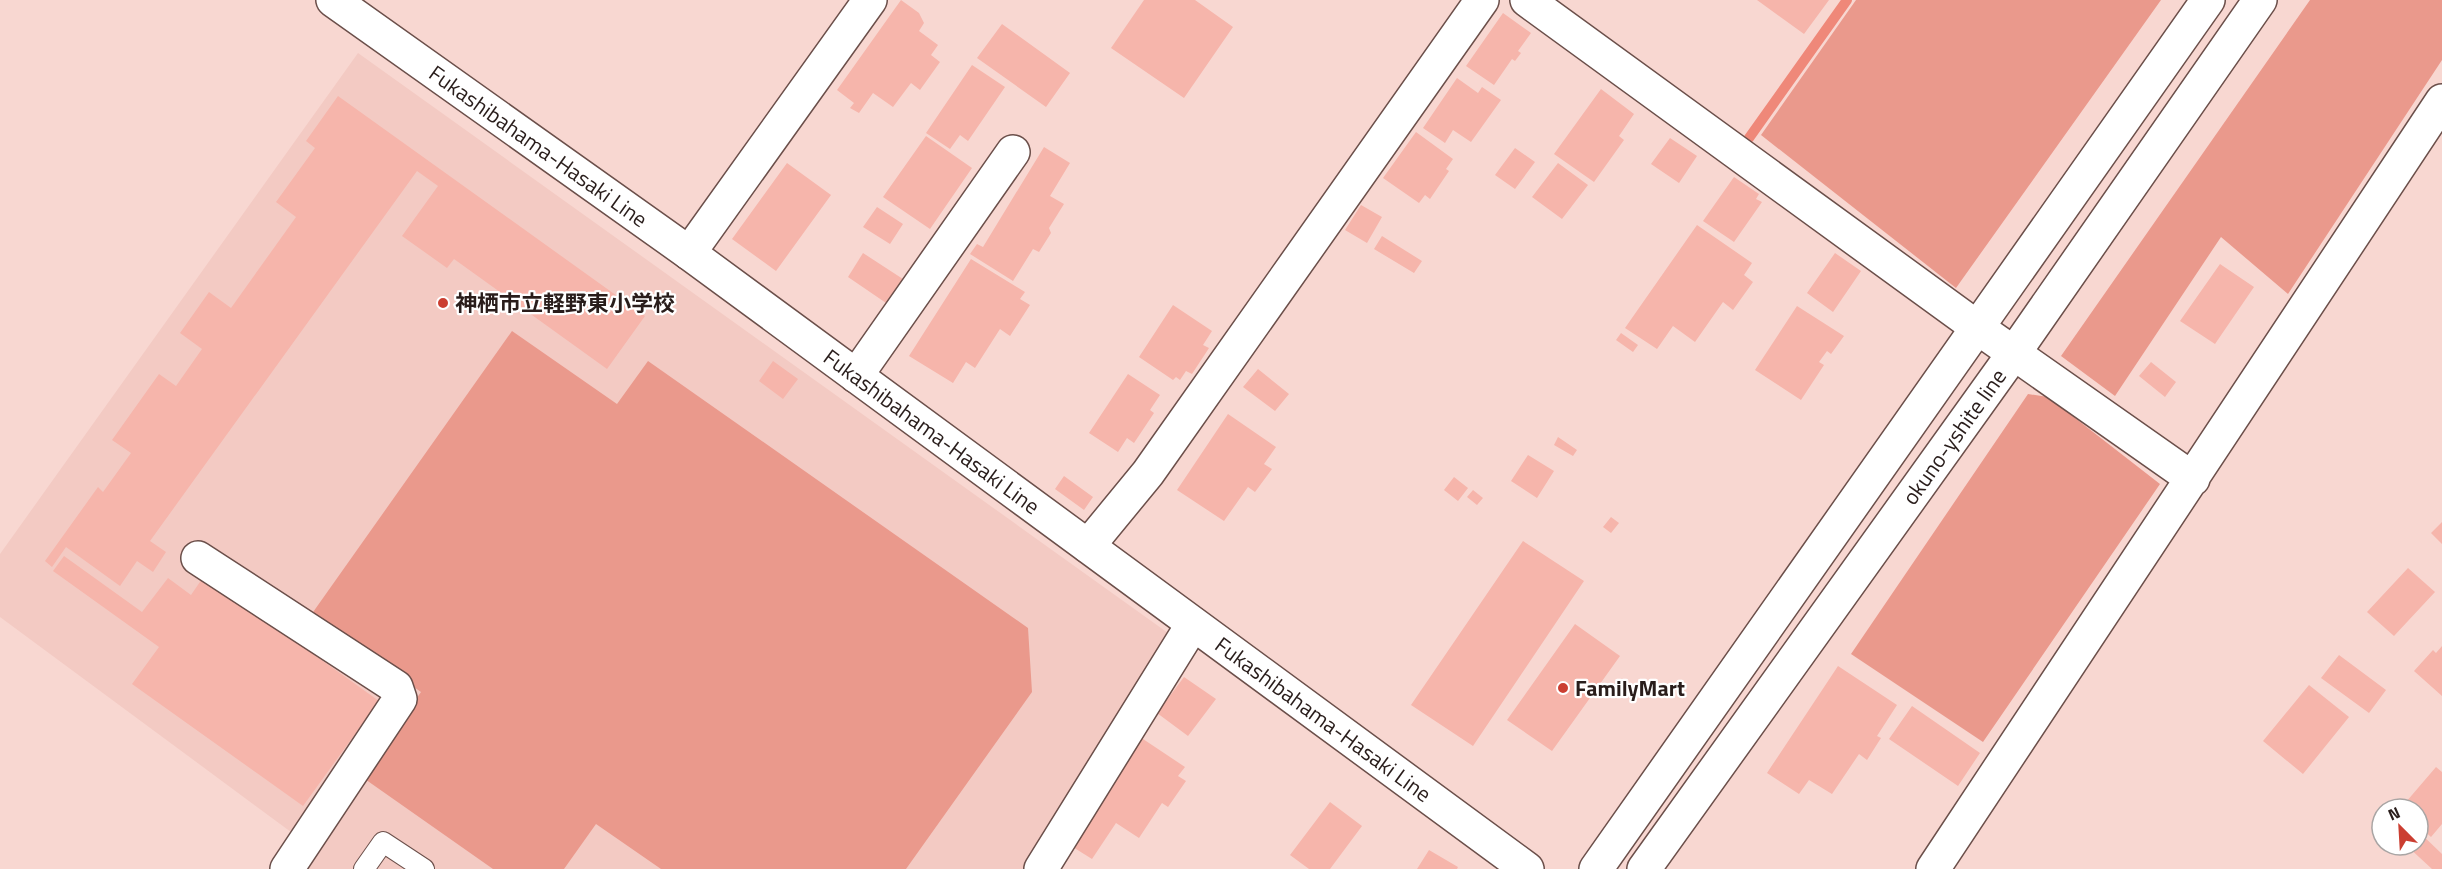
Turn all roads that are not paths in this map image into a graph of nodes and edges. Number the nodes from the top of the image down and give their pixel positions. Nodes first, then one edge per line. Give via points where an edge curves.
1 (333, 0) edge
2 (870, 0) edge
3 (1482, 0) edge
4 (1527, 0) edge
5 (2208, 0) edge
6 (2260, 0) edge
7 (2442, 101) edge
8 (1013, 152) dead end
9 (689, 253) junction
10 (1978, 328) junction
11 (2014, 353) junction
12 (856, 376) junction
13 (2193, 479) junction
14 (1088, 546) junction
15 (198, 558) dead end
16 (1193, 624) junction
17 (287, 869) edge
18 (364, 869) edge
19 (424, 869) edge
20 (1041, 869) edge
21 (1527, 869) edge
22 (1596, 869) edge
23 (1644, 869) edge
24 (1933, 869) edge

1 - 9 street, Fukashibahama-Hasaki Line
2 - 9 street
3 - 14 street via 1148,473
4 - 10 street
5 - 10 street, okuno-yshite line
6 - 11 street, okuno-yshite line
7 - 13 street
8 - 12 street
9 - 12 street, Fukashibahama-Hasaki Line
10 - 11 street
10 - 22 street, okuno-yshite line
11 - 13 street
11 - 23 street, okuno-yshite line
12 - 14 street, Fukashibahama-Hasaki Line
13 - 24 street
14 - 16 street, Fukashibahama-Hasaki Line
15 - 17 street via 396,687 400,699
16 - 20 street
16 - 21 street, Fukashibahama-Hasaki Line
18 - 19 lane via 383,842

